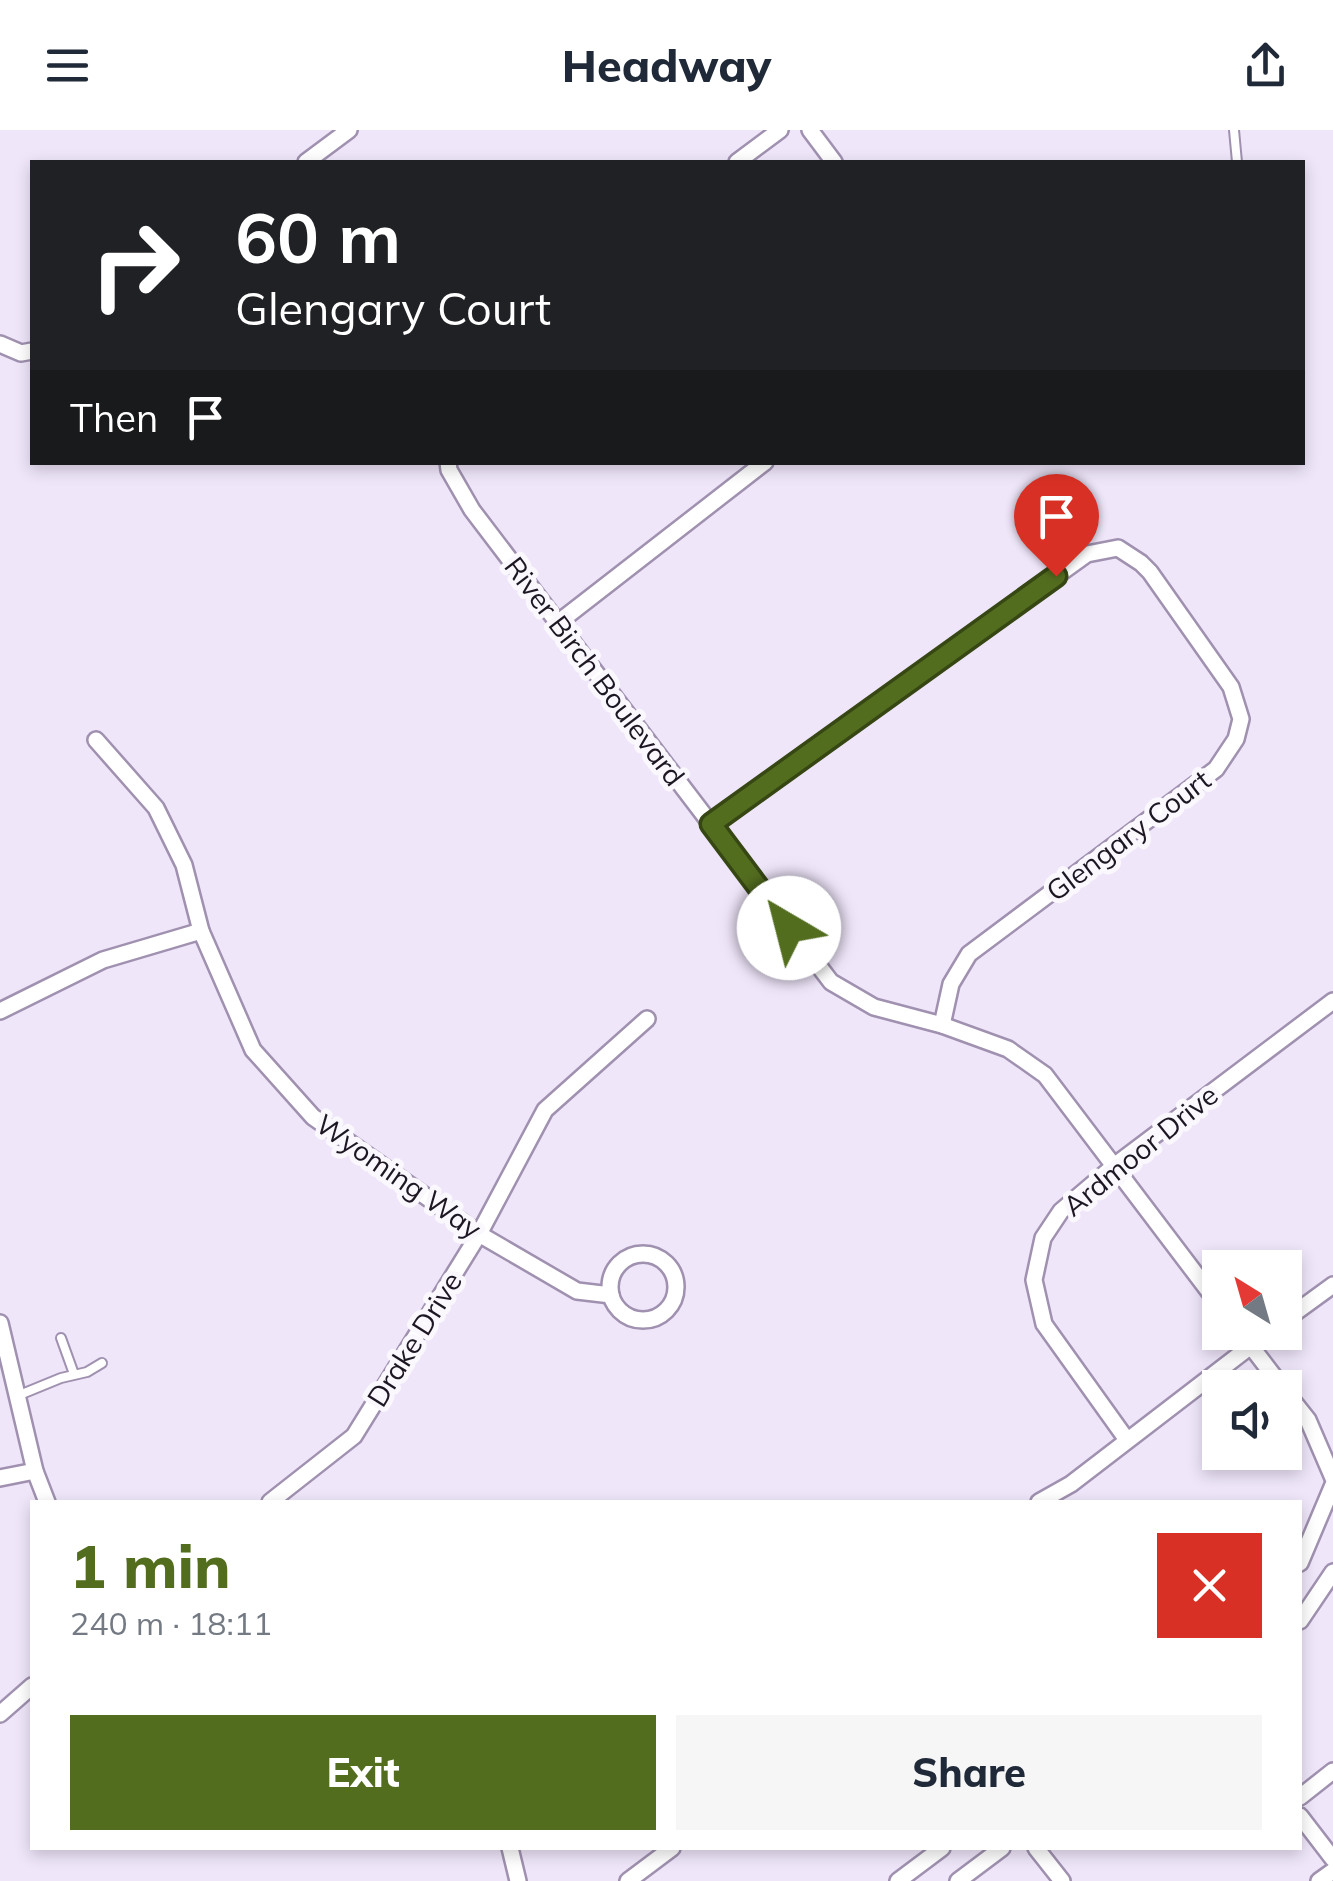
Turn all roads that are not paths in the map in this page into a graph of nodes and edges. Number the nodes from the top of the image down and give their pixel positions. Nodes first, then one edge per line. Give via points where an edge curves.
1 (350, 130) edge
2 (780, 130) edge
3 (810, 130) edge
4 (1234, 130) edge
5 (309, 160) edge
6 (739, 160) edge
7 (832, 160) edge
8 (1238, 160) edge
9 (0, 344) edge
10 (30, 351) edge
11 (448, 465) edge
12 (762, 465) edge
13 (559, 622) junction
14 (96, 740) dead end
15 (711, 824) junction
16 (201, 931) junction
17 (1333, 1001) edge
18 (0, 1011) edge
19 (647, 1018) dead end
20 (942, 1025) junction
21 (1114, 1166) junction
22 (478, 1234) junction
23 (1202, 1282) edge
24 (1333, 1285) edge
25 (611, 1295) junction
26 (1302, 1308) edge
27 (0, 1323) edge
28 (61, 1338) dead end
29 (1245, 1350) edge
30 (1253, 1350) edge
31 (102, 1362) dead end
32 (1269, 1370) edge
33 (74, 1374) junction
34 (17, 1396) junction
35 (1302, 1412) edge
36 (1127, 1440) junction
37 (35, 1471) junction
38 (0, 1478) edge
39 (1333, 1481) edge
40 (46, 1500) edge
41 (273, 1500) edge
42 (1043, 1500) edge
43 (1302, 1558) edge
44 (1333, 1572) edge
45 (1302, 1618) edge
46 (30, 1688) edge
47 (0, 1714) edge
48 (1333, 1771) edge
49 (1302, 1794) edge
50 (1302, 1819) edge
51 (510, 1850) edge
52 (669, 1850) edge
53 (939, 1850) edge
54 (999, 1850) edge
55 (1038, 1850) edge
56 (1333, 1860) edge
57 (1333, 1871) edge
58 (518, 1881) edge
59 (628, 1881) edge
60 (898, 1881) edge
61 (958, 1881) edge
62 (1062, 1881) edge
63 (1319, 1881) edge

1 - 5 street
2 - 6 street
3 - 7 street
4 - 8 lane
9 - 10 street
11 - 13 street, River Birch Boulevard via 472,510
12 - 13 street
13 - 15 street, River Birch Boulevard
14 - 16 street, Wyoming Way via 156,808 184,865
15 - 20 street, River Birch Boulevard via 831,982 874,1007
15 - 20 street, Glengary Court via 1088,554 1118,548 1141,562 1232,687 1242,719 1236,739 1216,769 969,954 951,984
16 - 18 street via 103,960
16 - 22 street, Wyoming Way via 253,1050 312,1116
17 - 21 street, Ardmoor Drive
19 - 22 street, Drake Drive via 545,1110
20 - 21 street, River Birch Boulevard via 1008,1049 1045,1075
21 - 23 street, River Birch Boulevard
21 - 36 street, Ardmoor Drive via 1055,1218 1034,1280 1048,1333
22 - 25 street, Wyoming Way via 577,1291
22 - 41 street, Drake Drive via 354,1436
24 - 26 street
25 - 25 street, Wyoming Way via 626,1316 647,1320 672,1302 676,1282 666,1262 634,1255 616,1268
27 - 34 street
28 - 33 lane
29 - 36 street
30 - 32 street
31 - 33 lane
33 - 34 lane
34 - 37 street
35 - 39 street
36 - 42 street
37 - 38 street
37 - 40 street
39 - 43 street
44 - 45 street
46 - 47 street
48 - 49 street
50 - 56 street
51 - 58 street
52 - 59 street
53 - 60 street
54 - 61 street
55 - 62 street
57 - 63 street

